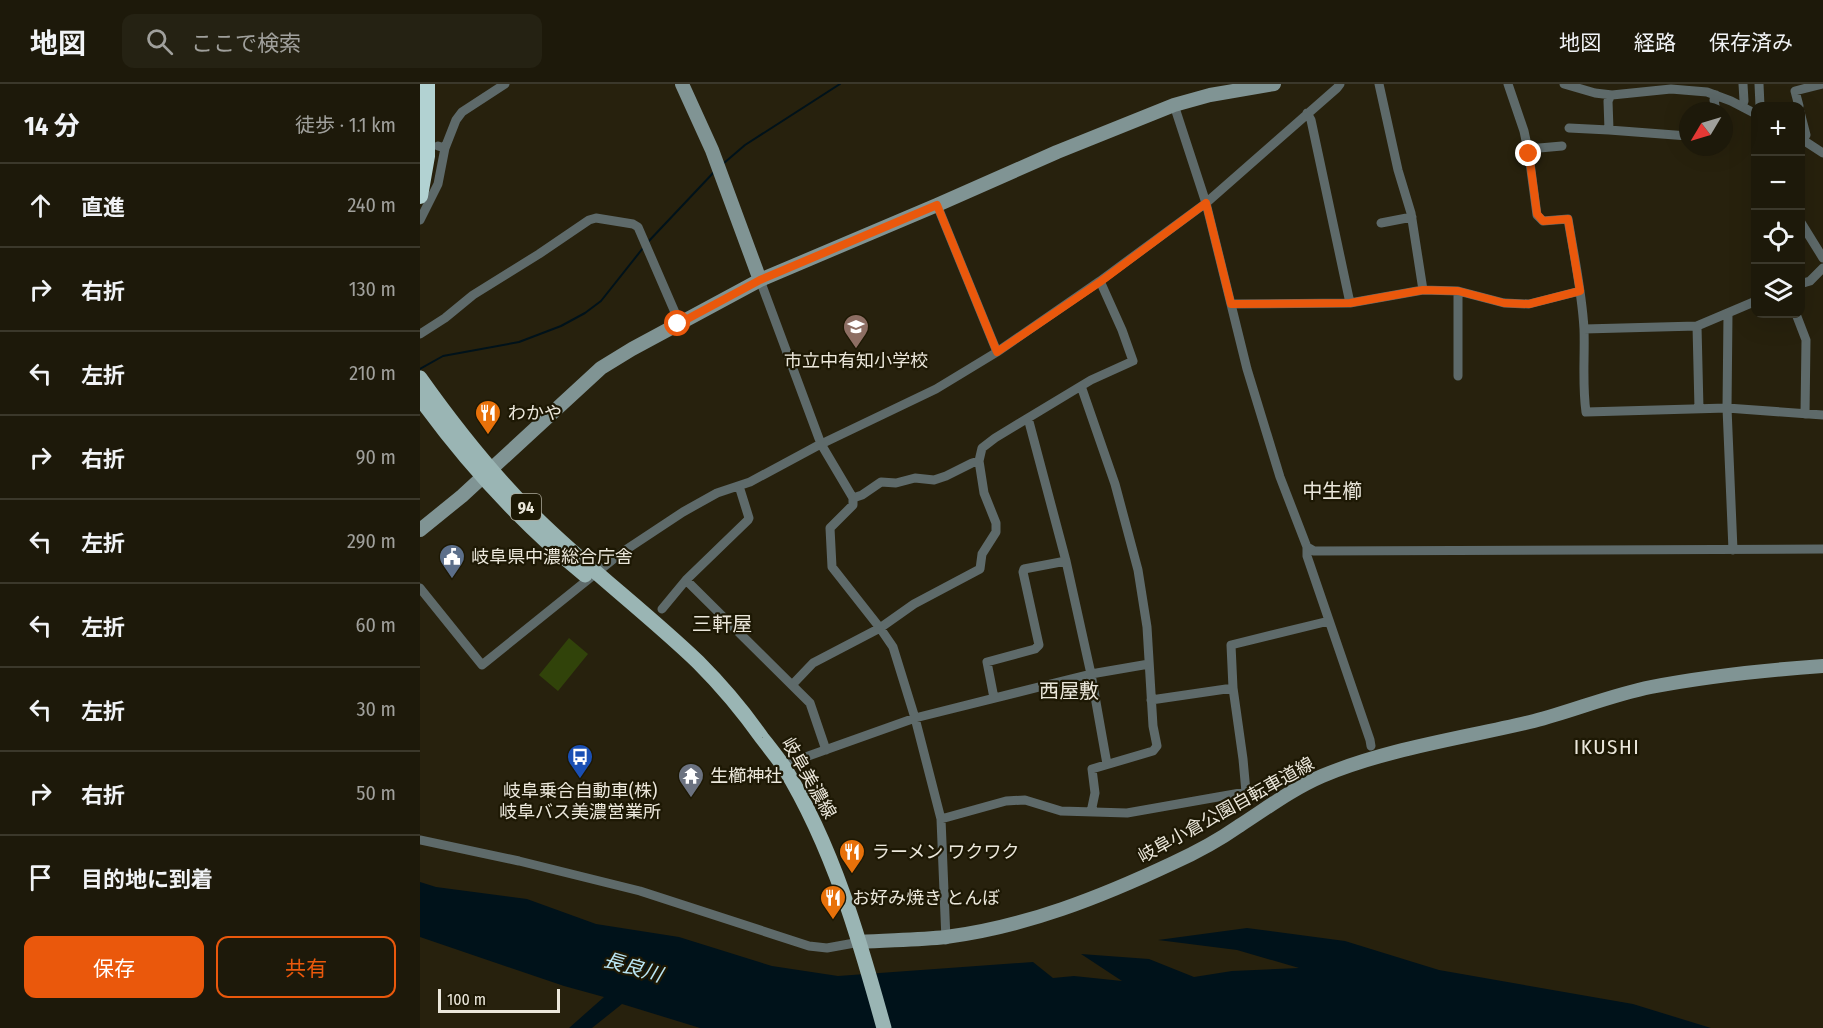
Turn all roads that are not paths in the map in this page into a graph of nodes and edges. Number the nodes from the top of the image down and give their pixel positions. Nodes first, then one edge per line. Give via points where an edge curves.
1 (427, 84) edge
2 (505, 84) edge
3 (682, 84) edge
4 (1274, 84) edge
5 (1340, 84) edge
6 (1379, 84) edge
7 (1508, 84) edge
8 (1564, 84) edge
9 (1743, 84) edge
10 (1759, 84) edge
11 (1822, 84) edge
12 (1655, 87) edge
13 (1794, 88) edge
14 (1611, 95) junction
15 (1716, 95) junction
16 (1714, 102) edge
17 (1760, 102) edge
18 (1174, 105) junction
19 (1742, 106) junction
20 (1751, 112) edge
21 (1307, 113) junction
22 (1569, 128) dead end
23 (1609, 130) junction
24 (1679, 135) edge
25 (1805, 141) edge
26 (1562, 146) dead end
27 (1528, 149) junction
28 (1823, 153) edge
29 (420, 196) edge
30 (1206, 203) junction
31 (937, 205) junction
32 (1412, 217) junction
33 (420, 220) edge
34 (1381, 224) dead end
35 (1805, 229) edge
36 (1823, 258) edge
37 (1823, 268) edge
38 (760, 280) junction
39 (1100, 282) junction
40 (1805, 282) edge
41 (1423, 290) junction
42 (1458, 291) junction
43 (1580, 291) junction
44 (1350, 303) junction
45 (1751, 303) edge
46 (1231, 304) junction
47 (1728, 314) junction
48 (1798, 318) edge
49 (678, 324) junction
50 (1697, 326) junction
51 (1584, 329) junction
52 (420, 334) edge
53 (997, 352) junction
54 (1458, 375) dead end
55 (420, 378) edge
56 (1081, 387) junction
57 (420, 398) edge
58 (1727, 408) junction
59 (1699, 409) junction
60 (1805, 414) junction
61 (1823, 415) edge
62 (1028, 418) junction
63 (821, 444) junction
64 (979, 461) junction
65 (487, 473) junction
66 (739, 486) junction
67 (853, 498) junction
68 (420, 530) edge
69 (1307, 547) junction
70 (1823, 549) edge
71 (1733, 550) junction
72 (1066, 561) junction
73 (592, 575) junction
74 (686, 580) junction
75 (420, 588) edge
76 (656, 614) junction
77 (1329, 621) junction
78 (880, 627) junction
79 (1149, 664) junction
80 (1823, 666) edge
81 (1091, 674) junction
82 (792, 685) junction
83 (1233, 688) junction
84 (994, 698) junction
85 (1152, 700) junction
86 (915, 718) junction
87 (1371, 746) dead end
88 (826, 750) junction
89 (1107, 764) junction
90 (783, 765) junction
91 (1091, 812) junction
92 (941, 819) junction
93 (420, 840) edge
94 (946, 940) junction
95 (860, 942) junction
96 (884, 1028) edge

1 - 29 highway via 428,147
2 - 33 street via 456,120 441,147 438,184
3 - 38 street
4 - 18 street
5 - 21 street
6 - 32 street
7 - 27 street
8 - 14 street
9 - 19 street
10 - 17 street
11 - 13 street
12 - 14 street
12 - 15 street
14 - 23 street
15 - 16 street
15 - 19 street
18 - 30 street
18 - 31 street
19 - 20 street
21 - 30 street
21 - 44 street
22 - 23 street
23 - 24 street
25 - 28 street
26 - 27 street
27 - 43 street via 1537,214 1543,221 1568,219
30 - 39 street
30 - 46 street
31 - 38 street
31 - 53 street
32 - 34 street
32 - 41 street
35 - 36 street
37 - 40 street
38 - 49 street
38 - 63 street
39 - 53 street
39 - 56 street via 1133,361
41 - 42 street
41 - 44 street
42 - 43 street via 1504,303 1529,304
42 - 54 street
43 - 51 street
44 - 46 street
45 - 47 street
46 - 69 street via 1280,477
47 - 50 street
47 - 58 street
48 - 60 street via 1806,340
49 - 52 street via 638,227 596,218
49 - 65 street via 601,368
50 - 51 street
50 - 59 street
51 - 59 street via 1586,412
53 - 63 street via 936,389
55 - 65 main road, 岐阜美濃線 / 94
56 - 62 street
56 - 79 street via 1115,484 1138,570 1148,627
57 - 65 main road, 岐阜美濃線 / 94
58 - 59 street
58 - 60 street
58 - 71 street
60 - 61 street
62 - 64 street via 982,448
62 - 72 street
63 - 66 street
63 - 67 street
64 - 67 street via 933,480 881,482
64 - 78 street via 984,493 996,523 996,532 982,554 980,569
65 - 68 street
65 - 73 main road, 岐阜美濃線 / 94 via 555,550
66 - 73 street via 683,512
66 - 74 street via 748,520
67 - 78 street via 853,505 830,528 832,567
69 - 71 street via 1314,551
69 - 77 street
70 - 71 street
72 - 81 street
72 - 84 street via 1024,569 1038,645 987,662
73 - 75 street via 482,664
73 - 76 main road, 岐阜美濃線 / 94
74 - 76 street
74 - 82 street
76 - 90 main road, 岐阜美濃線 / 94 via 746,715
77 - 83 street via 1231,645
77 - 87 street
78 - 82 street via 813,663
78 - 86 street via 896,654
79 - 81 street
79 - 85 street
80 - 94 street, 岐阜小倉公園自転車道線 via 1650,687 1538,720 1349,766 1299,787 1174,863 1028,921
81 - 84 street
81 - 89 street
82 - 88 street via 810,703
83 - 85 street
83 - 91 street via 1246,792 1127,813
84 - 86 street
85 - 89 street via 1156,746 1153,751
86 - 88 street
86 - 92 street
88 - 90 street
89 - 91 street via 1092,769 1095,793
90 - 95 main road, 岐阜美濃線 / 94 via 816,827
91 - 92 street via 1061,811 1024,800 1006,801
92 - 94 street
93 - 95 street via 640,891 809,946 827,948
94 - 95 street, 岐阜小倉公園自転車道線
95 - 96 main road, 岐阜美濃線 / 94

